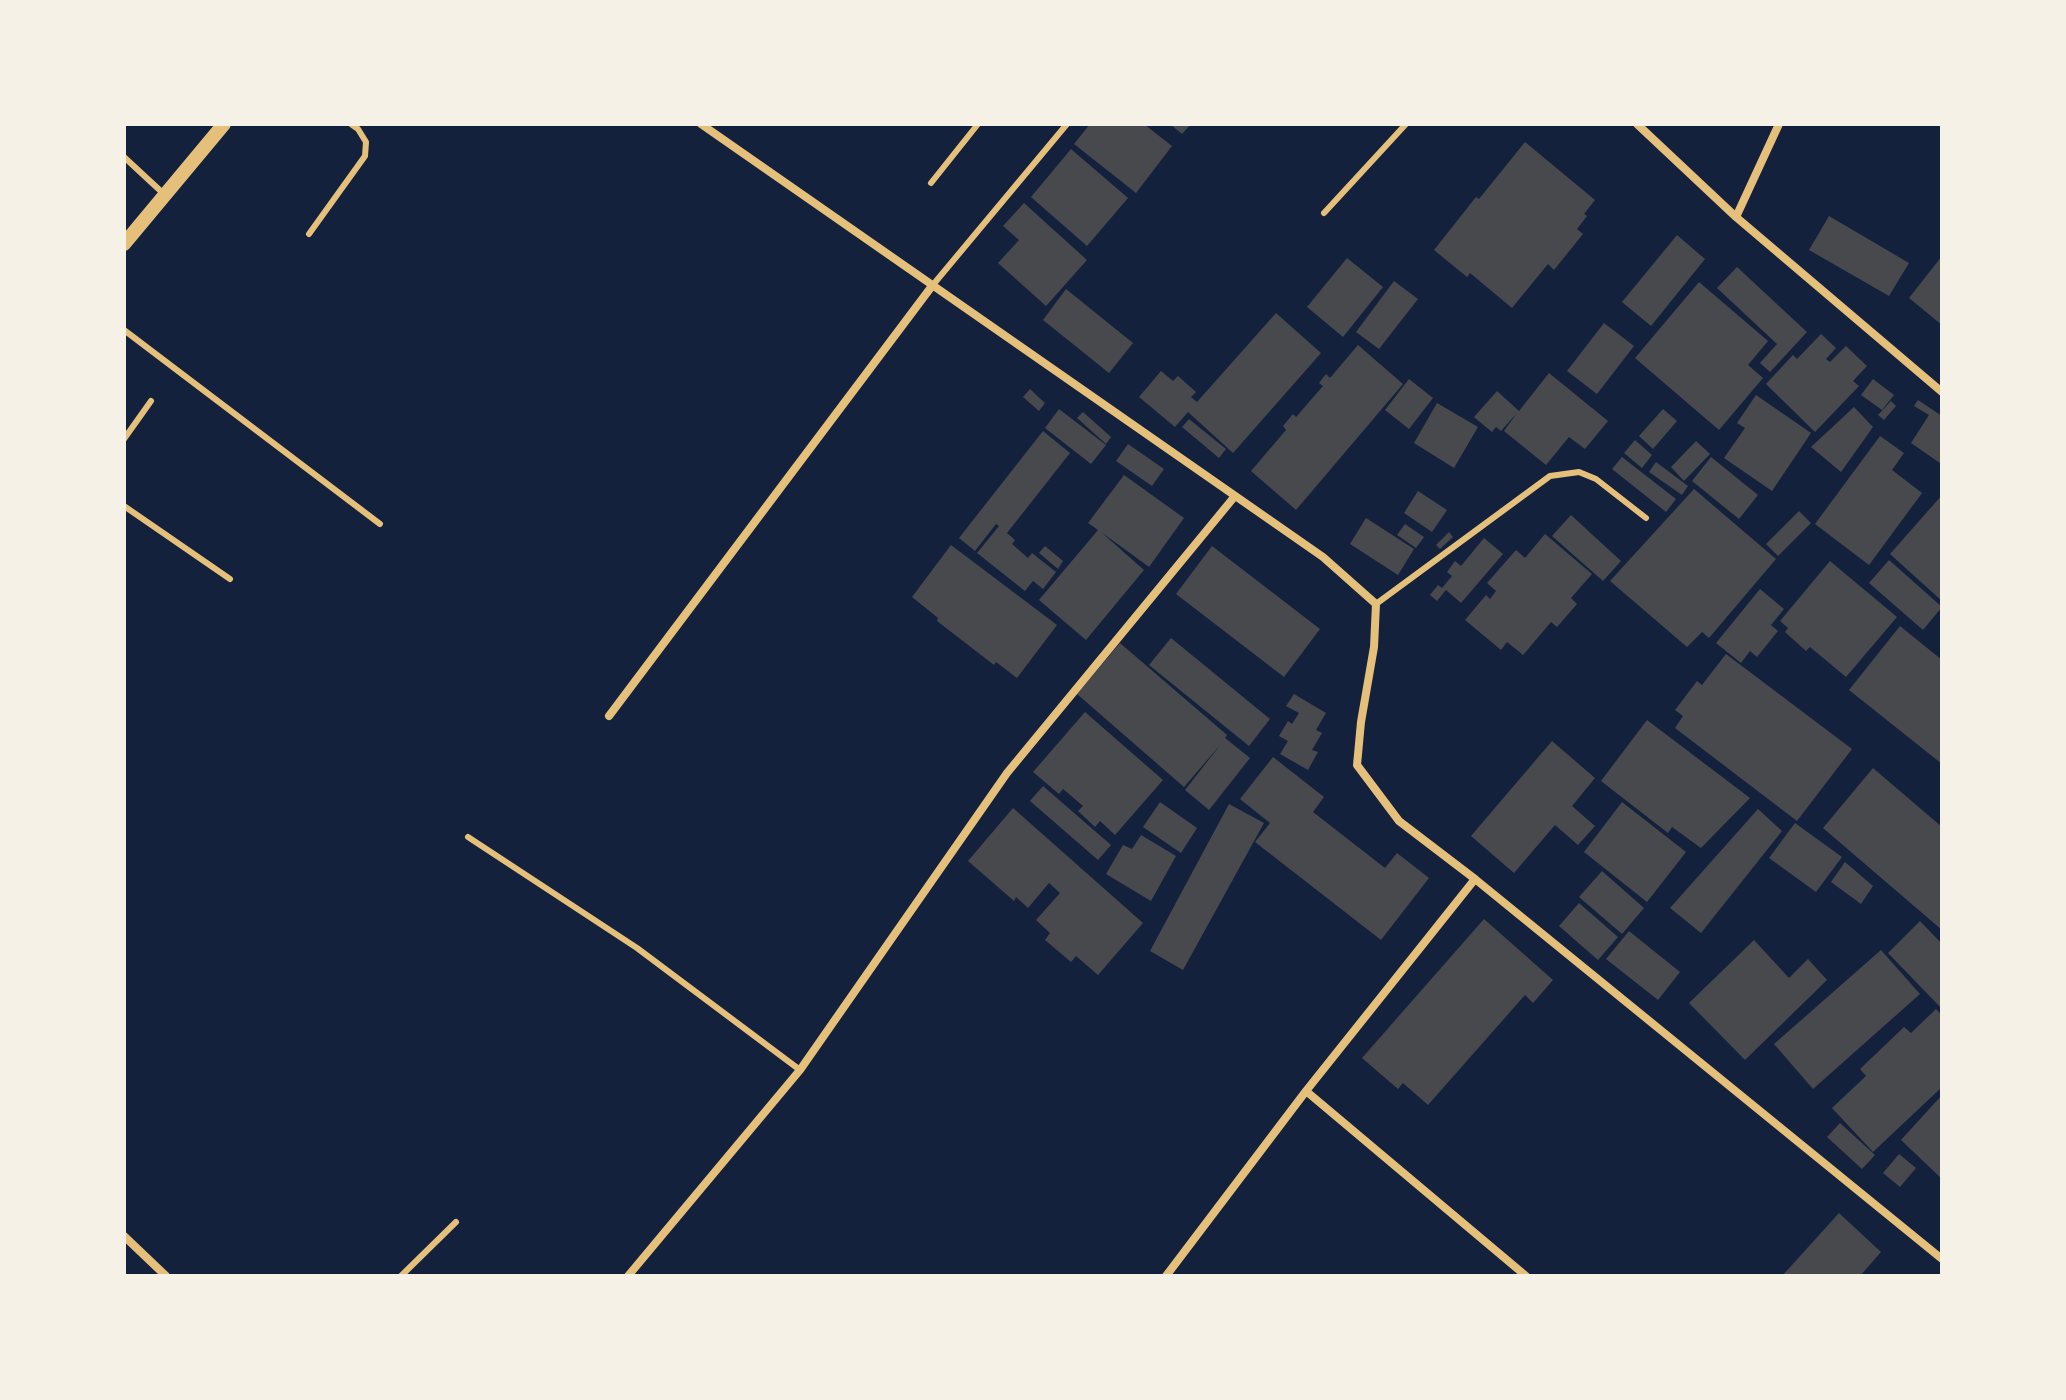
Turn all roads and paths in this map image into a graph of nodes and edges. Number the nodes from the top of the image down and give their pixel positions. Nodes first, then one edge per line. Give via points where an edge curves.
1 (224, 124) edge
2 (351, 124) edge
3 (701, 124) edge
4 (978, 124) edge
5 (1067, 124) edge
6 (1406, 124) edge
7 (1637, 124) edge
8 (1779, 124) edge
9 (124, 157) edge
10 (931, 183) dead end
11 (165, 195) junction
12 (1324, 213) dead end
13 (1736, 217) junction
14 (309, 234) dead end
15 (124, 244) edge
16 (932, 286) junction
17 (124, 330) edge
18 (1942, 392) edge
19 (151, 401) dead end
20 (124, 439) edge
21 (1235, 496) junction
22 (124, 506) edge
23 (1646, 518) dead end
24 (380, 524) dead end
25 (230, 579) dead end
26 (1376, 604) junction
27 (609, 716) dead end
28 (468, 837) dead end
29 (1475, 879) junction
30 (800, 1070) junction
31 (1306, 1091) junction
32 (456, 1222) dead end
33 (124, 1236) edge
34 (1942, 1259) edge
35 (166, 1276) edge
36 (401, 1276) edge
37 (628, 1276) edge
38 (1166, 1276) edge
39 (1526, 1276) edge

1 - 11 street
2 - 14 lane via 366,142 365,156
3 - 16 street
4 - 10 lane
5 - 16 lane
6 - 12 lane
7 - 13 street
8 - 13 street
9 - 11 lane
11 - 15 street
13 - 18 street
16 - 21 street
16 - 27 street
17 - 24 lane
19 - 20 lane
21 - 26 street via 1323,557
21 - 30 street via 1007,773
22 - 25 lane
23 - 26 lane via 1596,479 1579,472 1550,476
26 - 29 street via 1357,765 1399,821
28 - 30 lane via 637,948
29 - 31 street
29 - 34 street
30 - 37 street
31 - 38 street
31 - 39 street
32 - 36 lane
33 - 35 street

